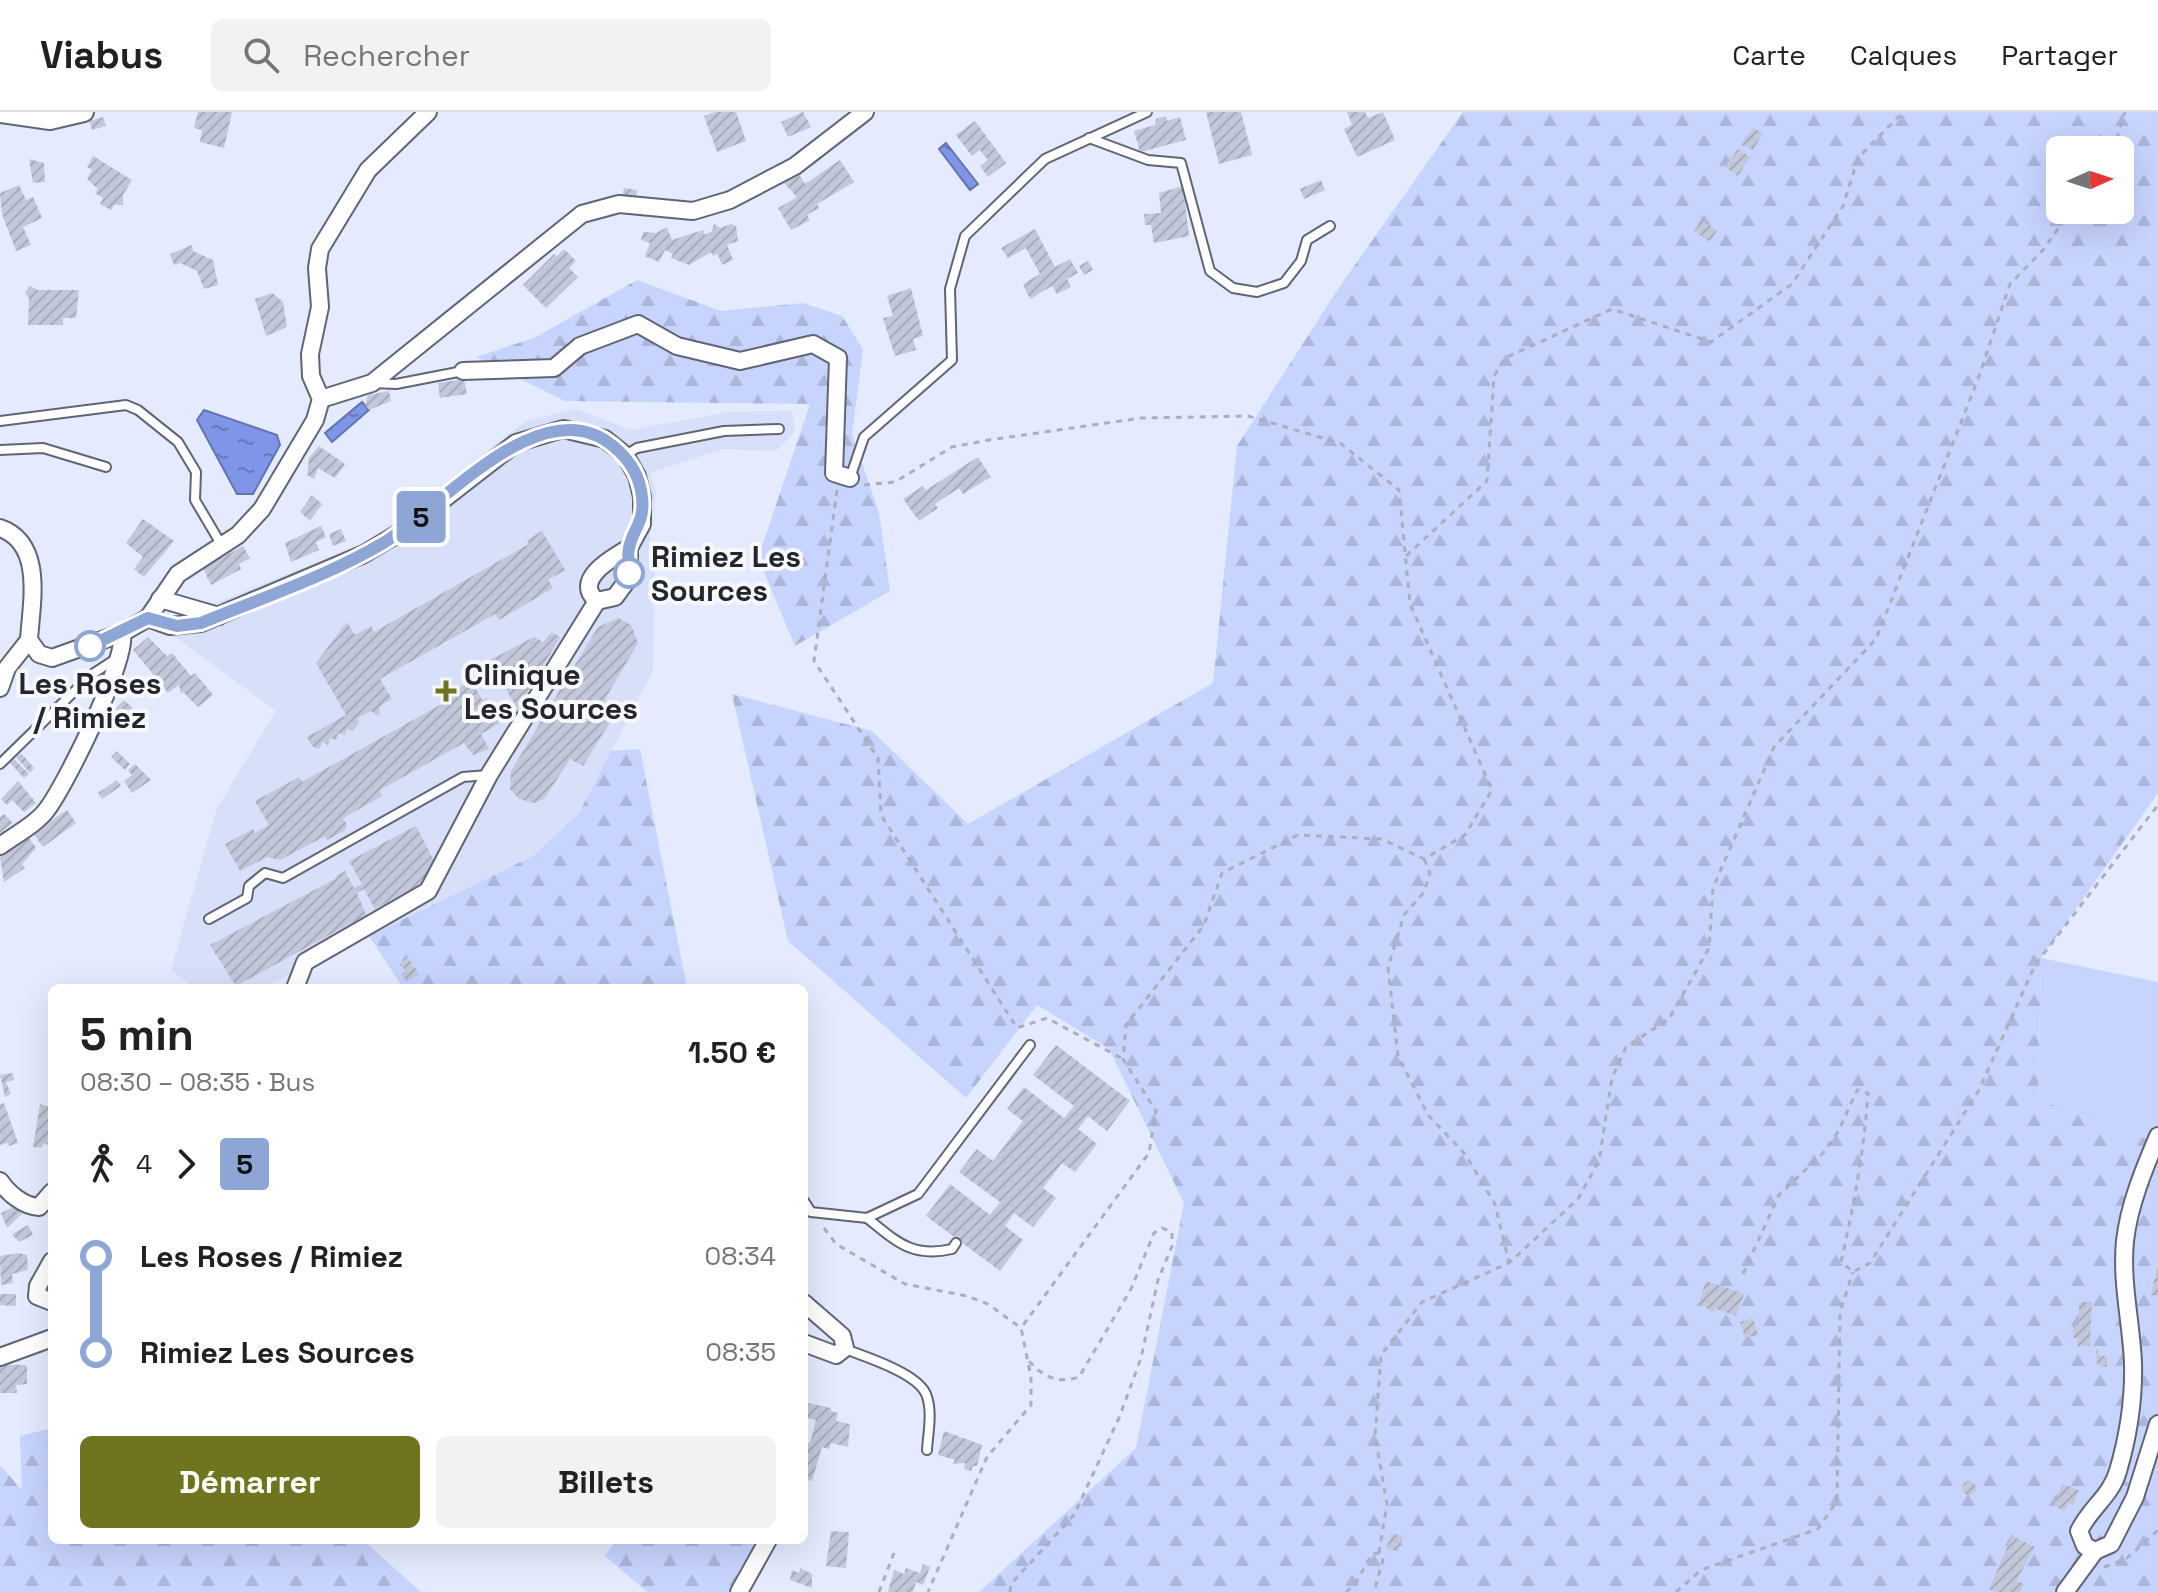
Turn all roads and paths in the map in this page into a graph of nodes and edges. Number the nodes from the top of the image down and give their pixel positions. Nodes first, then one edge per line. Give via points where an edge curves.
1 (84, 112) edge
2 (428, 112) edge
3 (865, 112) edge
4 (1147, 112) edge
5 (1903, 112) edge
6 (2125, 112) edge
7 (0, 113) edge
8 (2117, 136) edge
9 (1089, 138) junction
10 (2061, 224) edge
11 (1330, 226) dead end
12 (463, 371) joint
13 (372, 383) junction
14 (321, 399) junction
15 (0, 421) edge
16 (779, 429) dead end
17 (0, 450) edge
18 (625, 455) junction
19 (106, 467) dead end
20 (842, 476) junction
21 (0, 528) edge
22 (221, 544) junction
23 (629, 548) junction
24 (1406, 556) junction
25 (160, 599) junction
26 (597, 601) junction
27 (219, 616) junction
28 (148, 618) junction
29 (122, 633) junction
30 (29, 640) junction
31 (121, 655) junction
32 (0, 688) edge
33 (0, 764) edge
34 (489, 775) junction
35 (2158, 805) edge
36 (0, 846) edge
37 (1424, 859) junction
38 (209, 919) dead end
39 (297, 984) edge
40 (1030, 1045) dead end
41 (1123, 1059) junction
42 (2158, 1136) edge
43 (0, 1181) edge
44 (48, 1197) edge
45 (808, 1207) edge
46 (811, 1212) junction
47 (867, 1218) junction
48 (956, 1243) dead end
49 (1509, 1263) junction
50 (48, 1268) edge
51 (1853, 1272) junction
52 (1743, 1274) dead end
53 (48, 1300) edge
54 (808, 1306) edge
55 (1021, 1328) junction
56 (48, 1339) edge
57 (808, 1344) edge
58 (845, 1348) junction
59 (0, 1357) edge
60 (1028, 1360) junction
61 (2158, 1424) edge
62 (927, 1450) dead end
63 (2158, 1530) edge
64 (766, 1544) edge
65 (2095, 1551) junction
66 (894, 1553) dead end
67 (1379, 1553) junction
68 (2104, 1568) dead end
69 (739, 1592) edge
70 (879, 1592) edge
71 (928, 1592) edge
72 (1010, 1592) edge
73 (1346, 1592) edge
74 (1374, 1592) edge
75 (1676, 1592) edge
76 (2065, 1592) edge

1 - 7 street via 50,120
2 - 14 street via 368,170 320,249 320,307 310,354 311,376
3 - 13 street via 795,166 730,200 693,211 619,204 582,214
4 - 9 lane
5 - 24 path via 1858,158 1843,206 1792,284 1711,342 1612,309 1505,358 1494,376 1487,481
6 - 8 path
9 - 11 lane via 1148,160 1181,163 1210,271 1233,288 1257,292 1284,283 1301,261 1307,240
9 - 20 lane via 1045,159 965,236 950,289 952,360 864,437
10 - 49 path via 2010,284 1876,639 1774,747 1713,888 1709,948 1669,1019 1626,1047 1612,1078 1599,1161 1578,1199
12 - 13 lane via 396,384
12 - 20 street via 554,368 580,346 638,324 677,346 740,361 813,344 838,358
13 - 14 street
14 - 22 street via 315,420 262,509 238,535
15 - 22 lane via 126,405 138,410 178,442 196,472 195,500
16 - 18 lane via 724,431
17 - 19 lane via 43,448
18 - 23 street via 642,497 642,524
18 - 27 street via 605,439 563,429 516,443 404,530 364,554
20 - 24 path via 863,486 895,482 952,447 989,440 1141,418 1248,416 1340,443 1399,490
20 - 41 path via 814,661 878,758 881,815 1017,1028 1047,1018
21 - 30 street via 21,542 30,558
22 - 25 street via 178,574
23 - 26 street via 629,578 615,597
23 - 26 street via 599,568 589,582
24 - 37 path via 1410,604 1492,790 1465,835
25 - 27 street
25 - 28 street
26 - 34 street
27 - 28 street via 177,626
28 - 29 street
29 - 30 street via 52,658 39,654
29 - 31 street
30 - 32 street via 7,668
31 - 33 lane via 91,675
31 - 36 street via 78,755 47,811
34 - 38 lane via 463,777 283,878 265,873 249,886 247,898
34 - 39 street via 428,891 305,962
35 - 51 path via 2035,965 1979,1090 1870,1263
37 - 41 path via 1382,839 1298,835 1222,873 1204,925 1126,1025
37 - 49 path via 1430,873 1424,892 1404,915 1388,967 1398,1056 1428,1115 1465,1154 1495,1204
40 - 47 lane via 918,1194
41 - 55 path via 1156,1111 1149,1153
42 - 65 street via 2125,1239 2132,1398 2118,1473 2079,1531 2085,1546
43 - 44 street via 31,1207 39,1207
45 - 46 lane
46 - 47 lane
46 - 55 path via 836,1244 875,1269 905,1284 988,1304
47 - 48 lane via 903,1247 930,1254
49 - 67 path via 1422,1302 1381,1355 1375,1436 1387,1504
50 - 53 street via 37,1296
51 - 52 path via 1841,1262 1865,1137 1868,1093 1857,1090 1823,1153 1779,1195
51 - 75 path via 1840,1312 1837,1501 1818,1529 1701,1570
54 - 58 street via 842,1336
55 - 60 path
56 - 59 street
57 - 58 street via 836,1355
58 - 62 lane via 904,1374 925,1392 930,1413
60 - 71 path via 1031,1405 987,1457
60 - 72 path via 1049,1378 1079,1377 1131,1289 1154,1233 1162,1228 1172,1232 1141,1358 1119,1418 1074,1515 1011,1584
61 - 65 street via 2135,1497 2111,1544
63 - 68 path via 2125,1560
64 - 69 street
65 - 76 street
66 - 70 path
67 - 73 path via 1372,1554
67 - 74 path via 1383,1560

